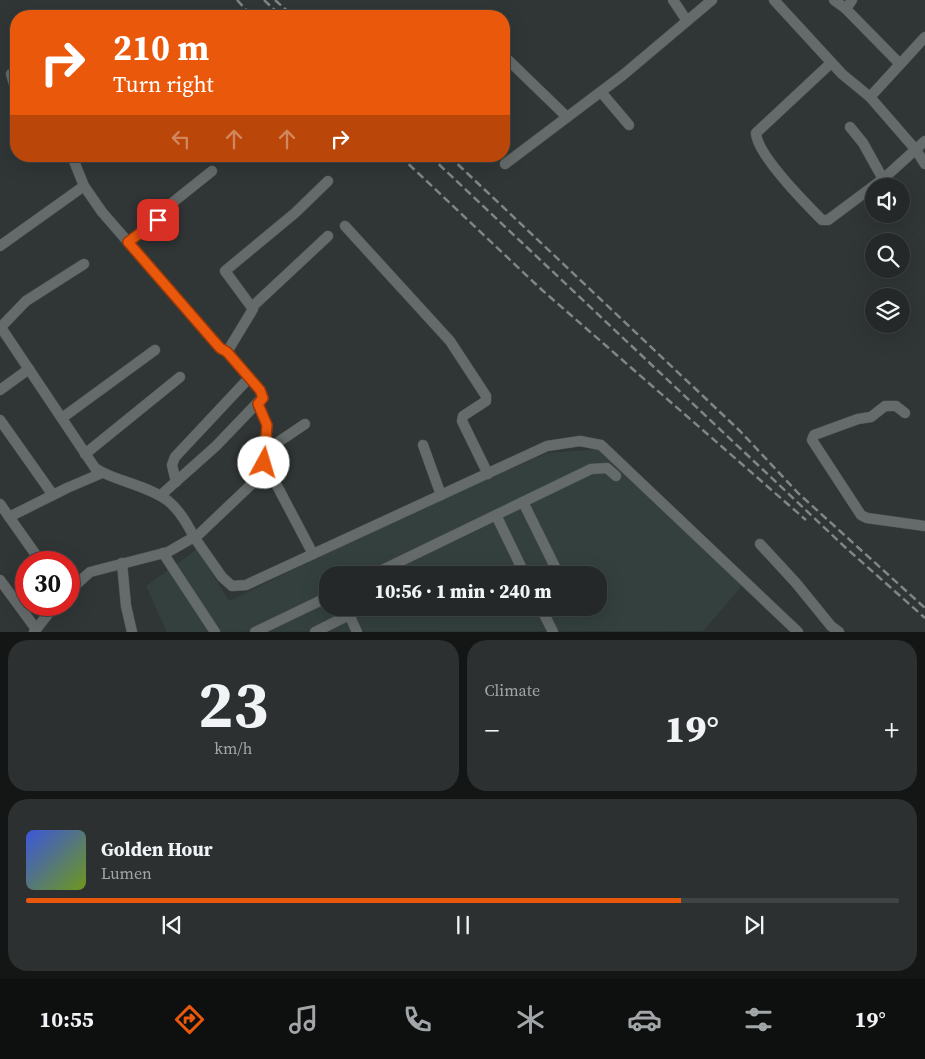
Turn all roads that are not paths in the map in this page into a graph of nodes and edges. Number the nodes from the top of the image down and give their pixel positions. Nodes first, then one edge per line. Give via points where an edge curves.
1 (673, 0) edge
2 (712, 0) edge
3 (774, 0) edge
4 (834, 0) edge
5 (849, 4) edge
6 (687, 21) junction
7 (925, 37) edge
8 (510, 62) edge
9 (832, 63) junction
10 (900, 64) junction
11 (601, 92) junction
12 (870, 97) junction
13 (568, 117) junction
14 (629, 125) dead end
15 (850, 127) dead end
16 (925, 141) edge
17 (916, 150) junction
18 (510, 160) edge
19 (74, 162) edge
20 (508, 162) edge
21 (505, 164) dead end
22 (925, 164) edge
23 (212, 171) dead end
24 (882, 178) edge
25 (884, 178) edge
26 (328, 182) dead end
27 (84, 186) junction
28 (865, 192) edge
29 (344, 226) dead end
30 (328, 236) dead end
31 (128, 242) junction
32 (0, 246) edge
33 (84, 264) dead end
34 (252, 307) junction
35 (1, 330) edge
36 (154, 350) dead end
37 (227, 352) junction
38 (29, 369) junction
39 (180, 377) dead end
40 (249, 378) junction
41 (0, 390) edge
42 (258, 404) junction
43 (905, 413) dead end
44 (62, 418) junction
45 (0, 420) edge
46 (305, 424) dead end
47 (423, 445) dead end
48 (265, 452) junction
49 (85, 454) junction
50 (102, 473) junction
51 (488, 474) junction
52 (263, 475) junction
53 (616, 476) dead end
54 (176, 482) junction
55 (53, 495) junction
56 (161, 495) junction
57 (440, 495) junction
58 (523, 502) junction
59 (0, 504) edge
60 (496, 515) junction
61 (9, 517) junction
62 (925, 526) edge
63 (195, 537) junction
64 (760, 544) dead end
65 (33, 551) edge
66 (163, 553) junction
67 (313, 554) junction
68 (122, 563) junction
69 (391, 566) edge
70 (521, 566) edge
71 (555, 566) edge
72 (0, 580) edge
73 (80, 581) edge
74 (319, 600) edge
75 (46, 616) edge
76 (340, 616) edge
77 (350, 616) edge
78 (545, 616) edge
79 (35, 630) edge
80 (132, 632) edge
81 (215, 632) edge
82 (255, 632) edge
83 (315, 632) edge
84 (357, 632) edge
85 (553, 632) edge
86 (798, 632) edge
87 (838, 632) edge

1 - 6 street
2 - 6 street
3 - 9 street
4 - 5 street
5 - 10 street
6 - 11 street
7 - 10 street
8 - 13 street
9 - 12 street
9 - 28 street via 755,136 792,190 822,220 828,220
10 - 12 street
11 - 13 street
11 - 14 street
12 - 17 street
13 - 18 street
15 - 24 street
16 - 17 street
17 - 22 street
17 - 25 street
19 - 27 street
20 - 21 street
23 - 31 street via 172,203 158,220
26 - 34 street via 225,270
27 - 31 street
27 - 32 street
29 - 51 street via 450,341 486,396 486,401 463,416 462,421
30 - 34 street
31 - 37 street via 220,348
33 - 35 street via 26,301
34 - 37 street
35 - 38 street
36 - 44 street
37 - 40 street
38 - 41 street
38 - 44 street
39 - 49 street
40 - 42 street via 263,394
40 - 54 street via 175,458 172,466
42 - 48 street via 267,425
42 - 54 street
43 - 62 street via 896,406 886,406 871,417 814,435 812,440 861,515
44 - 49 street
45 - 55 street
46 - 48 street
47 - 57 street
48 - 52 street
49 - 50 street
50 - 55 street
50 - 56 street
51 - 57 street
51 - 86 street via 554,445 580,441 601,445
52 - 63 street
52 - 67 street via 274,480
53 - 58 street via 607,468 591,469
54 - 56 street
55 - 61 street
56 - 63 street via 178,508
57 - 67 street
58 - 60 street
58 - 71 street
59 - 61 street
60 - 69 street
60 - 70 street
61 - 65 street
63 - 66 street
63 - 67 street via 222,577 238,587
64 - 87 street
66 - 68 street
66 - 81 street
68 - 73 street via 90,572
68 - 80 street
72 - 79 street
74 - 82 street
75 - 79 street
76 - 83 street
77 - 84 street
78 - 85 street

